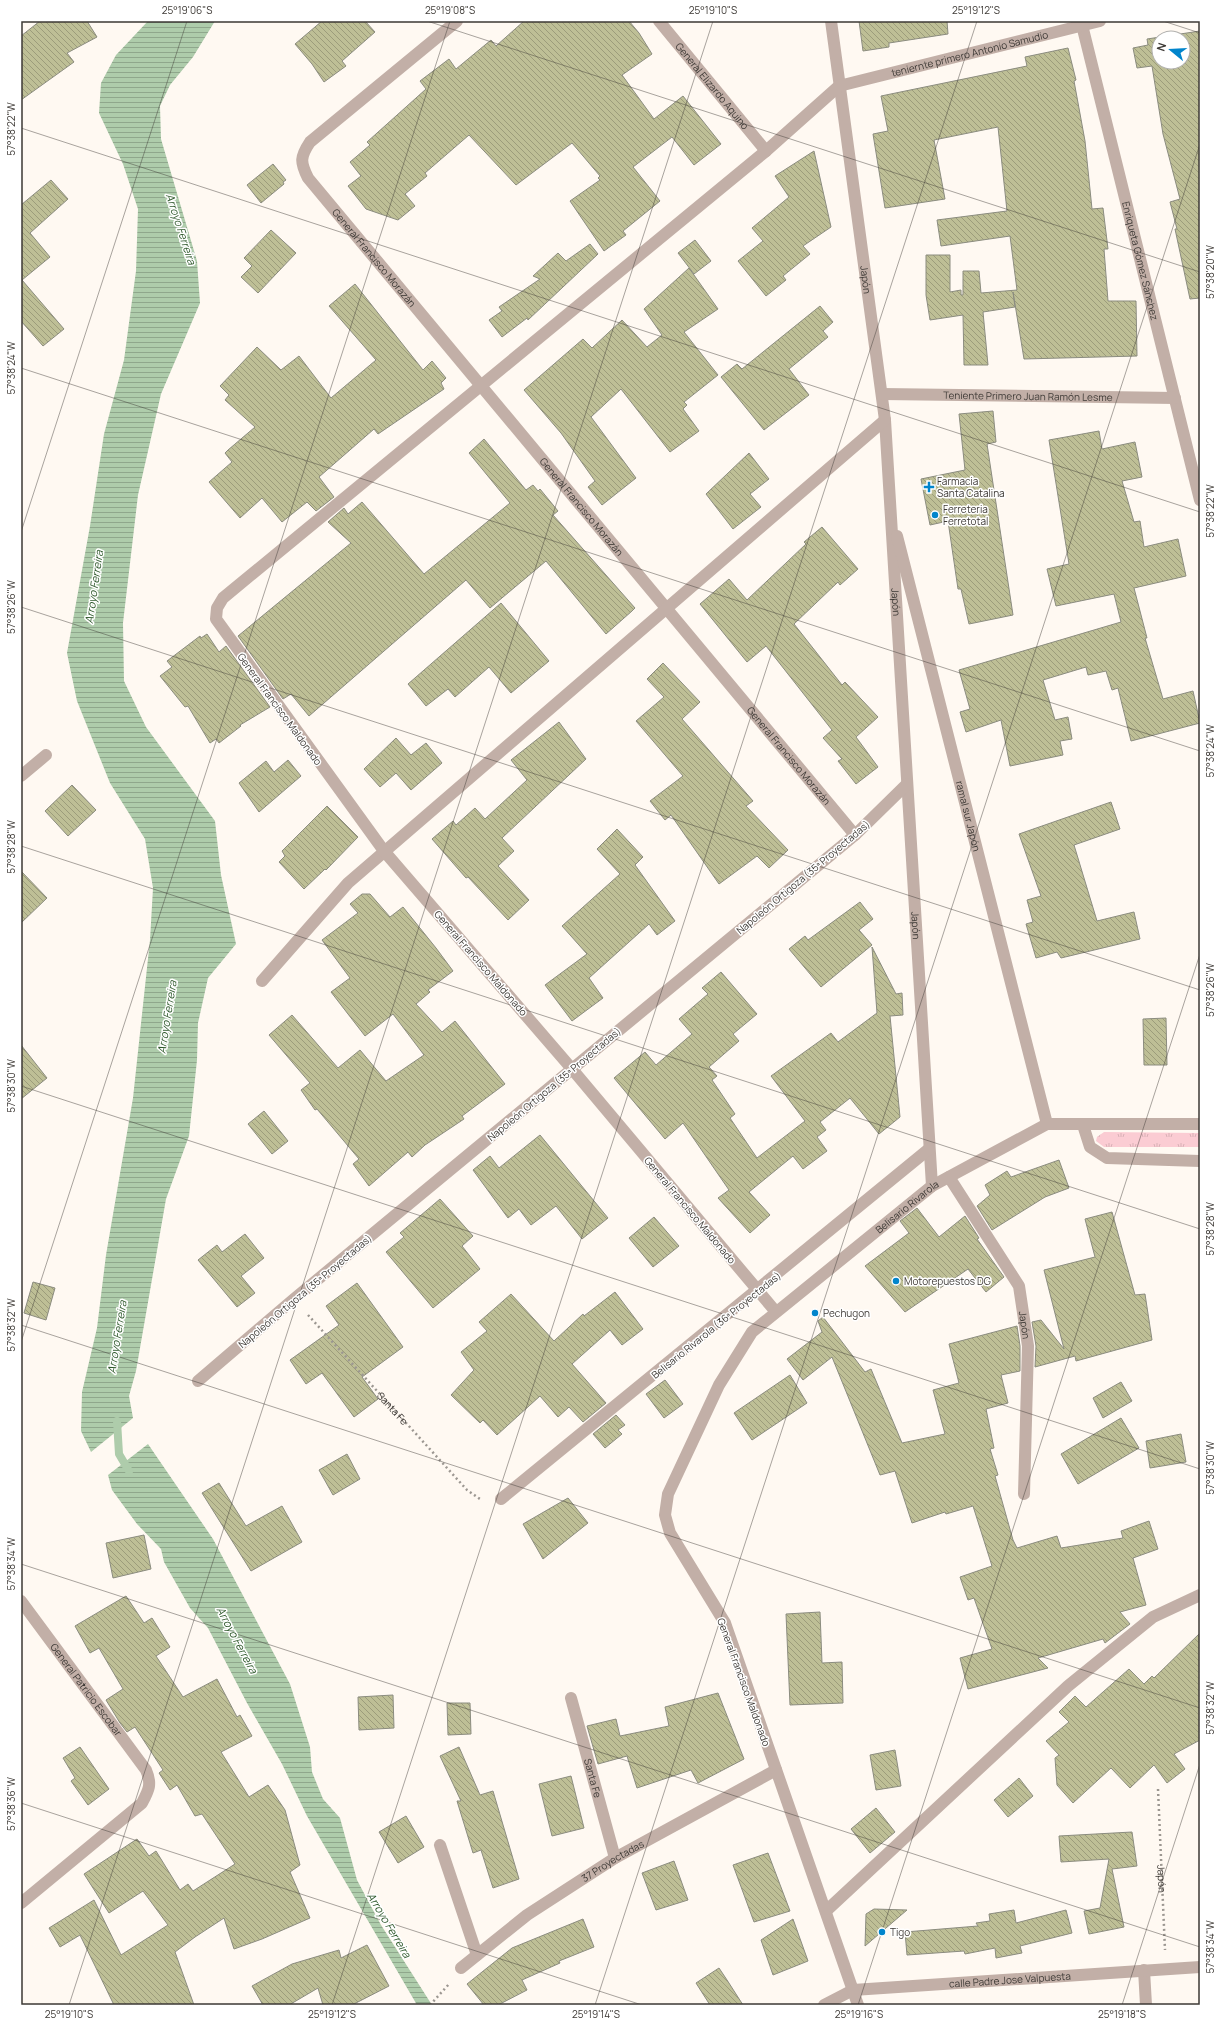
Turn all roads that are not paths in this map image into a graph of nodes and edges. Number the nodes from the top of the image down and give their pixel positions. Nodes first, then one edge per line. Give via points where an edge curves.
1 (457, 21) edge
2 (659, 21) edge
3 (831, 21) edge
4 (1100, 21) edge
5 (1081, 23) edge
6 (839, 86) junction
7 (766, 151) junction
8 (480, 386) junction
9 (882, 394) junction
10 (1175, 398) junction
11 (885, 420) junction
12 (1200, 500) edge
13 (890, 508) junction
14 (665, 609) junction
15 (46, 755) dead end
16 (21, 776) edge
17 (907, 784) junction
18 (855, 835) junction
19 (384, 851) junction
20 (262, 981) dead end
21 (572, 1069) junction
22 (1047, 1124) junction
23 (1200, 1124) edge
24 (1083, 1125) junction
25 (930, 1149) junction
26 (1200, 1161) edge
27 (949, 1177) junction
28 (932, 1186) junction
29 (757, 1291) junction
30 (776, 1312) junction
31 (752, 1332) joint
32 (198, 1381) dead end
33 (1024, 1494) dead end
34 (501, 1499) road end
35 (1200, 1595) edge
36 (21, 1601) edge
37 (571, 1698) dead end
38 (776, 1770) junction
39 (440, 1845) dead end
40 (615, 1858) junction
41 (21, 1903) edge
42 (826, 1911) junction
43 (476, 1956) junction
44 (1200, 1967) edge
45 (461, 1968) dead end
46 (1144, 1970) junction
47 (854, 1990) junction
48 (824, 2005) edge
49 (858, 2005) edge
50 (1146, 2005) edge

1 - 8 street, General Francisco Morazán via 310,142 302,154 302,166 308,178
2 - 7 street, General Elizardo Aquino
3 - 6 street, Japón
4 - 5 street, teniernte primero Antonio Samudio
5 - 6 street, teniernte primero Antonio Samudio
5 - 10 street, Enriqueta Gómez Sánchez
6 - 7 street
6 - 9 street, Japón
7 - 8 street
8 - 14 street, General Francisco Morazán
8 - 19 street, General Francisco Maldonado via 223,598 217,608 216,619
9 - 10 street, Teniente Primero Juan Ramón Lesme
9 - 11 street, Japón
10 - 12 street, Enriqueta Gómez Sánchez
11 - 13 street, Japón
11 - 14 street
13 - 17 street, Japón
13 - 22 street, ramal sur Japón
14 - 18 street, General Francisco Morazán
14 - 19 street
15 - 16 street
17 - 18 street, Napoleón Ortigoza (35ª Proyectadas)
17 - 25 street, Japón
18 - 21 street, Napoleón Ortigoza (35ª Proyectadas)
19 - 20 street via 348,883
19 - 21 street, General Francisco Maldonado
21 - 29 street, General Francisco Maldonado
21 - 32 street, Napoleón Ortigoza (35ª Proyectadas)
22 - 24 street, Belisario Rivarola
22 - 27 street, Belisario Rivarola
23 - 24 street
24 - 26 street via 1090,1147 1108,1158
25 - 28 street, Japón
25 - 29 street, Belisario Rivarola (36ª Proyectadas)
27 - 28 street, Belisario Rivarola
27 - 33 street, Japón via 1019,1286 1028,1346
28 - 30 street, Belisario Rivarola
29 - 30 street, General Francisco Maldonado
29 - 34 street, Belisario Rivarola (36ª Proyectadas)
30 - 31 street, Belisario Rivarola
31 - 38 street, General Francisco Maldonado via 719,1384 678,1469 668,1494 665,1515 670,1533 725,1623
35 - 42 street via 1153,1617 1068,1686
36 - 41 street, General Patricio Escobar via 146,1770 150,1780 142,1803
37 - 40 street, Santa Fe
38 - 40 street, 37 Proyectadas
38 - 42 street, General Francisco Maldonado
39 - 43 street
40 - 43 street, 37 Proyectadas via 526,1915
42 - 47 street, General Francisco Maldonado
43 - 45 street, 37 Proyectadas
44 - 46 street, calle Padre Jose Valpuesta
46 - 47 street, calle Padre Jose Valpuesta
46 - 50 street
47 - 48 street, calle Padre Jose Valpuesta
47 - 49 street, General Francisco Maldonado

